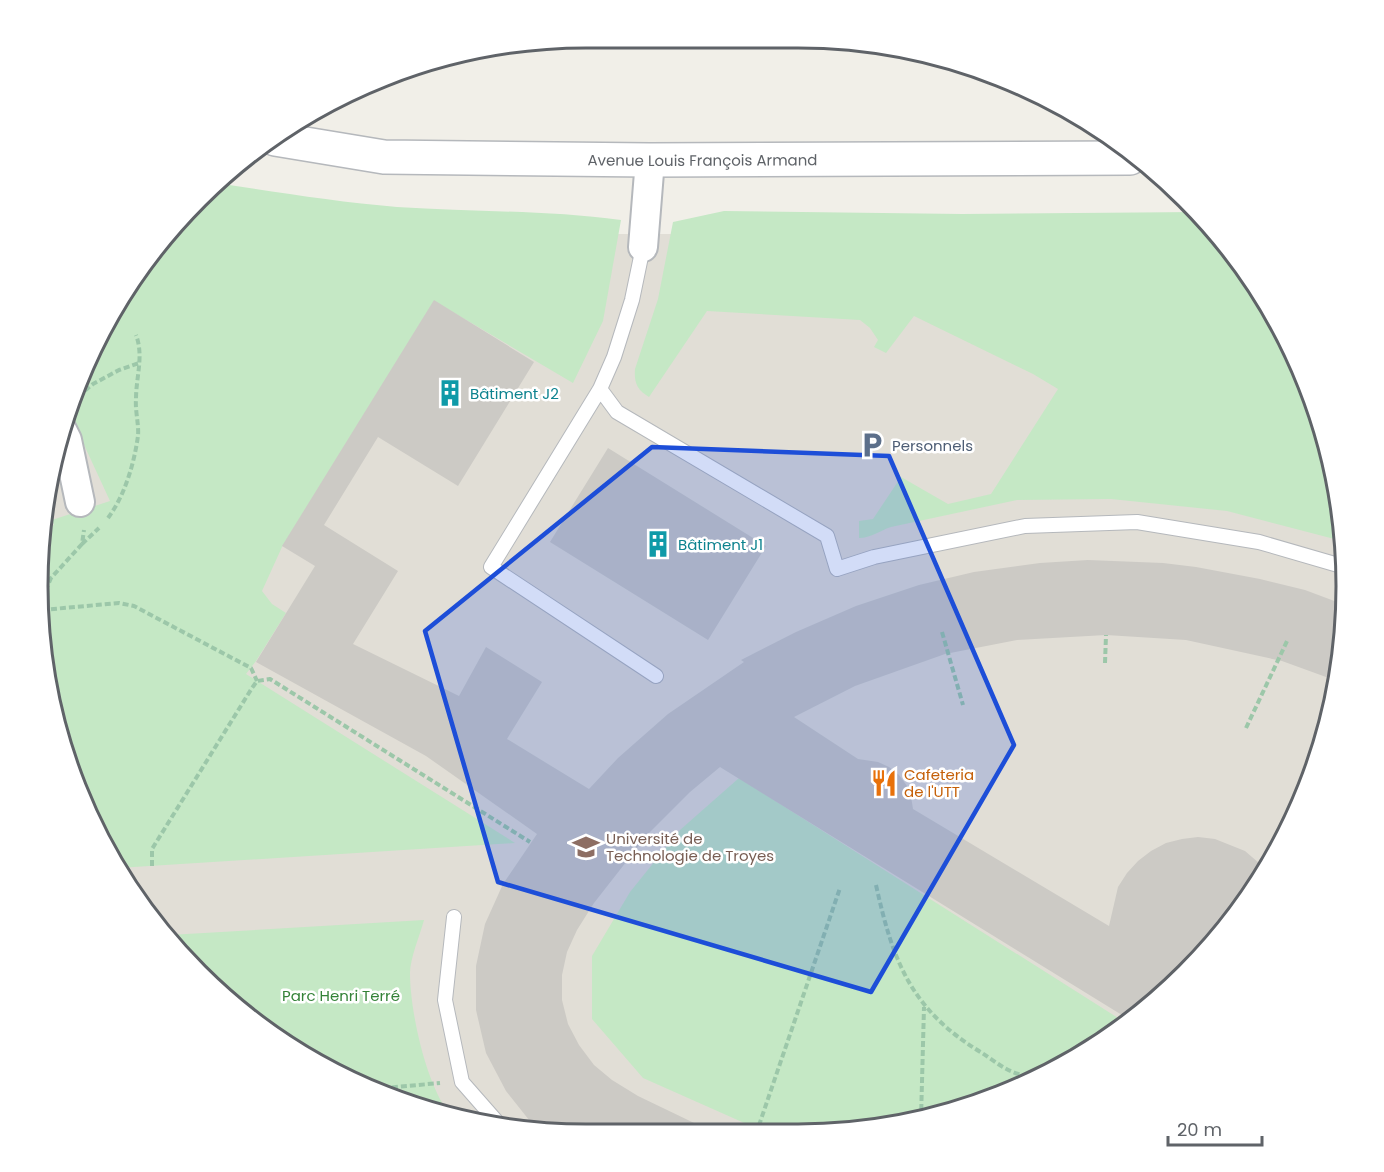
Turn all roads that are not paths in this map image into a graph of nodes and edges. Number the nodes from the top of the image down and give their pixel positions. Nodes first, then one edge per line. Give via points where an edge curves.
1 (284, 141) edge
2 (1125, 158) edge
3 (650, 160) junction
4 (643, 247) joint
5 (600, 389) junction
6 (67, 442) edge
7 (80, 502) road end
8 (1335, 564) edge
9 (656, 676) dead end
10 (454, 917) dead end
11 (491, 1115) edge

1 - 3 street, Avenue Louis François Armand via 384,157
2 - 3 street, Avenue Louis François Armand
3 - 4 street
4 - 5 lane via 632,300
5 - 8 lane via 617,412 827,536 837,568 1025,526 1137,522 1259,542
5 - 9 lane via 491,567
6 - 7 street
10 - 11 lane via 445,1000 462,1082

